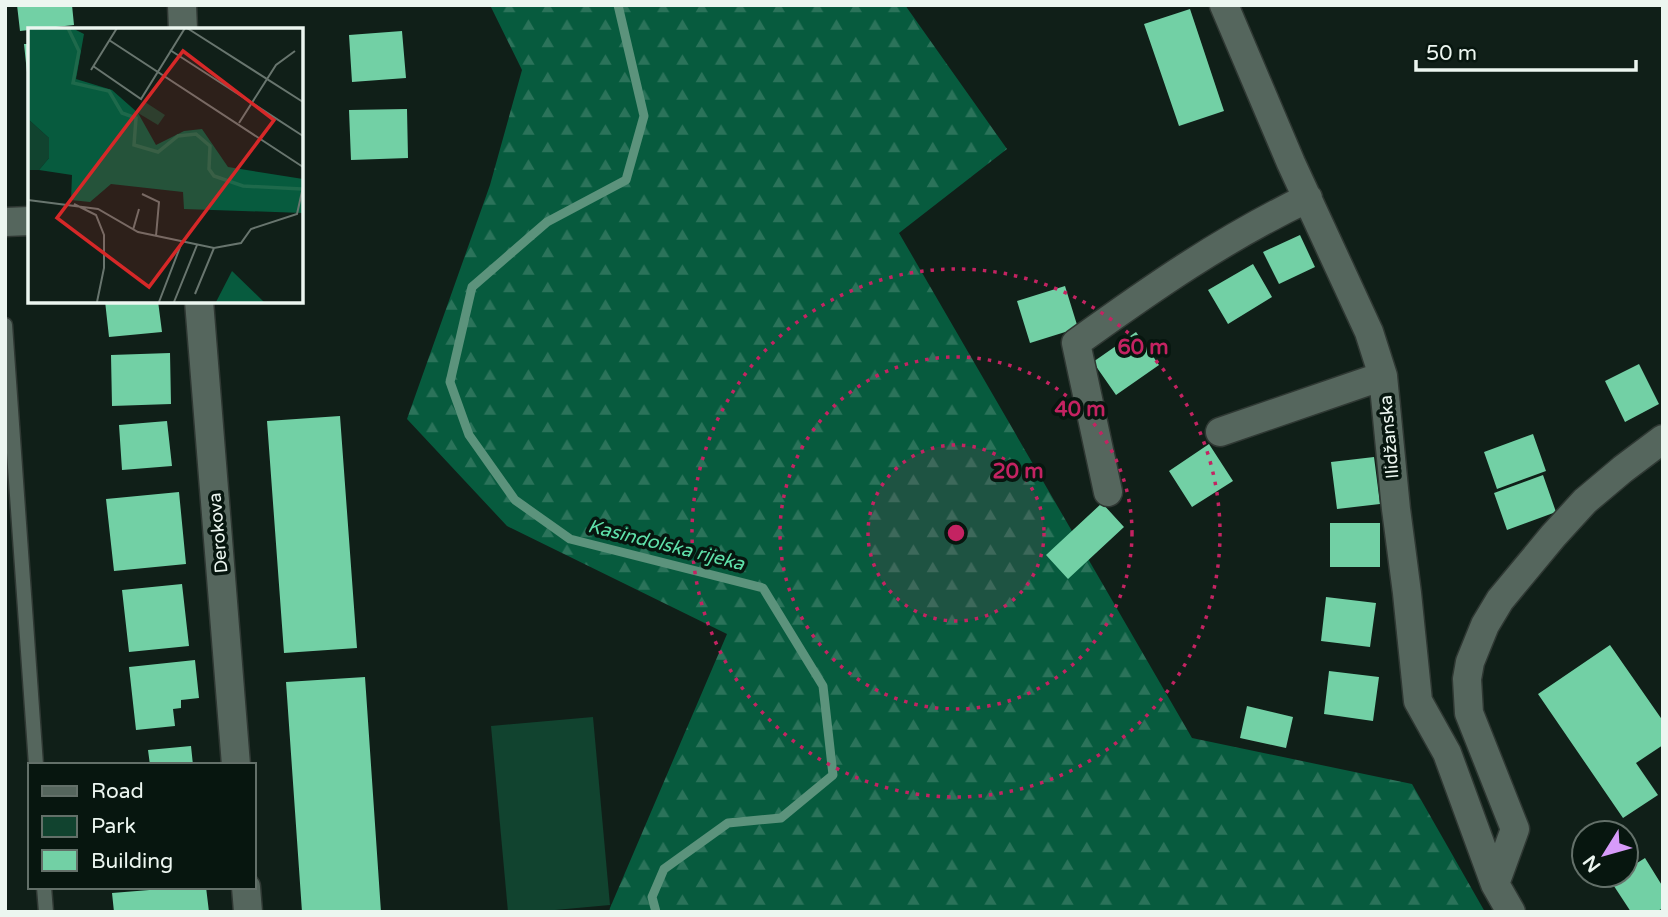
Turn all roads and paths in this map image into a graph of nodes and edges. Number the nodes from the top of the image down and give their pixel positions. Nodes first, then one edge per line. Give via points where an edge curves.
1 (182, 5) edge
2 (1224, 5) edge
3 (183, 28) edge
4 (1308, 198) junction
5 (28, 220) edge
6 (5, 222) edge
7 (200, 303) edge
8 (5, 324) edge
9 (1383, 376) junction
10 (1220, 432) dead end
11 (1663, 439) edge
12 (1108, 492) dead end
13 (36, 763) edge
14 (236, 763) edge
15 (1495, 884) junction
16 (44, 889) edge
17 (246, 889) edge
18 (46, 912) edge
19 (248, 912) edge
20 (1511, 912) edge

1 - 3 street
2 - 4 street, Ilidžanska
4 - 9 street, Ilidžanska via 1369,332
4 - 12 street via 1252,226 1155,286 1076,343
5 - 6 street
7 - 14 street, Derokova
8 - 13 lane
9 - 10 street
9 - 15 street, Ilidžanska via 1418,701 1447,753
11 - 15 street via 1585,501 1553,536 1500,600 1470,662 1469,713 1515,829
15 - 20 street, Ilidžanska
16 - 18 lane
17 - 19 street

